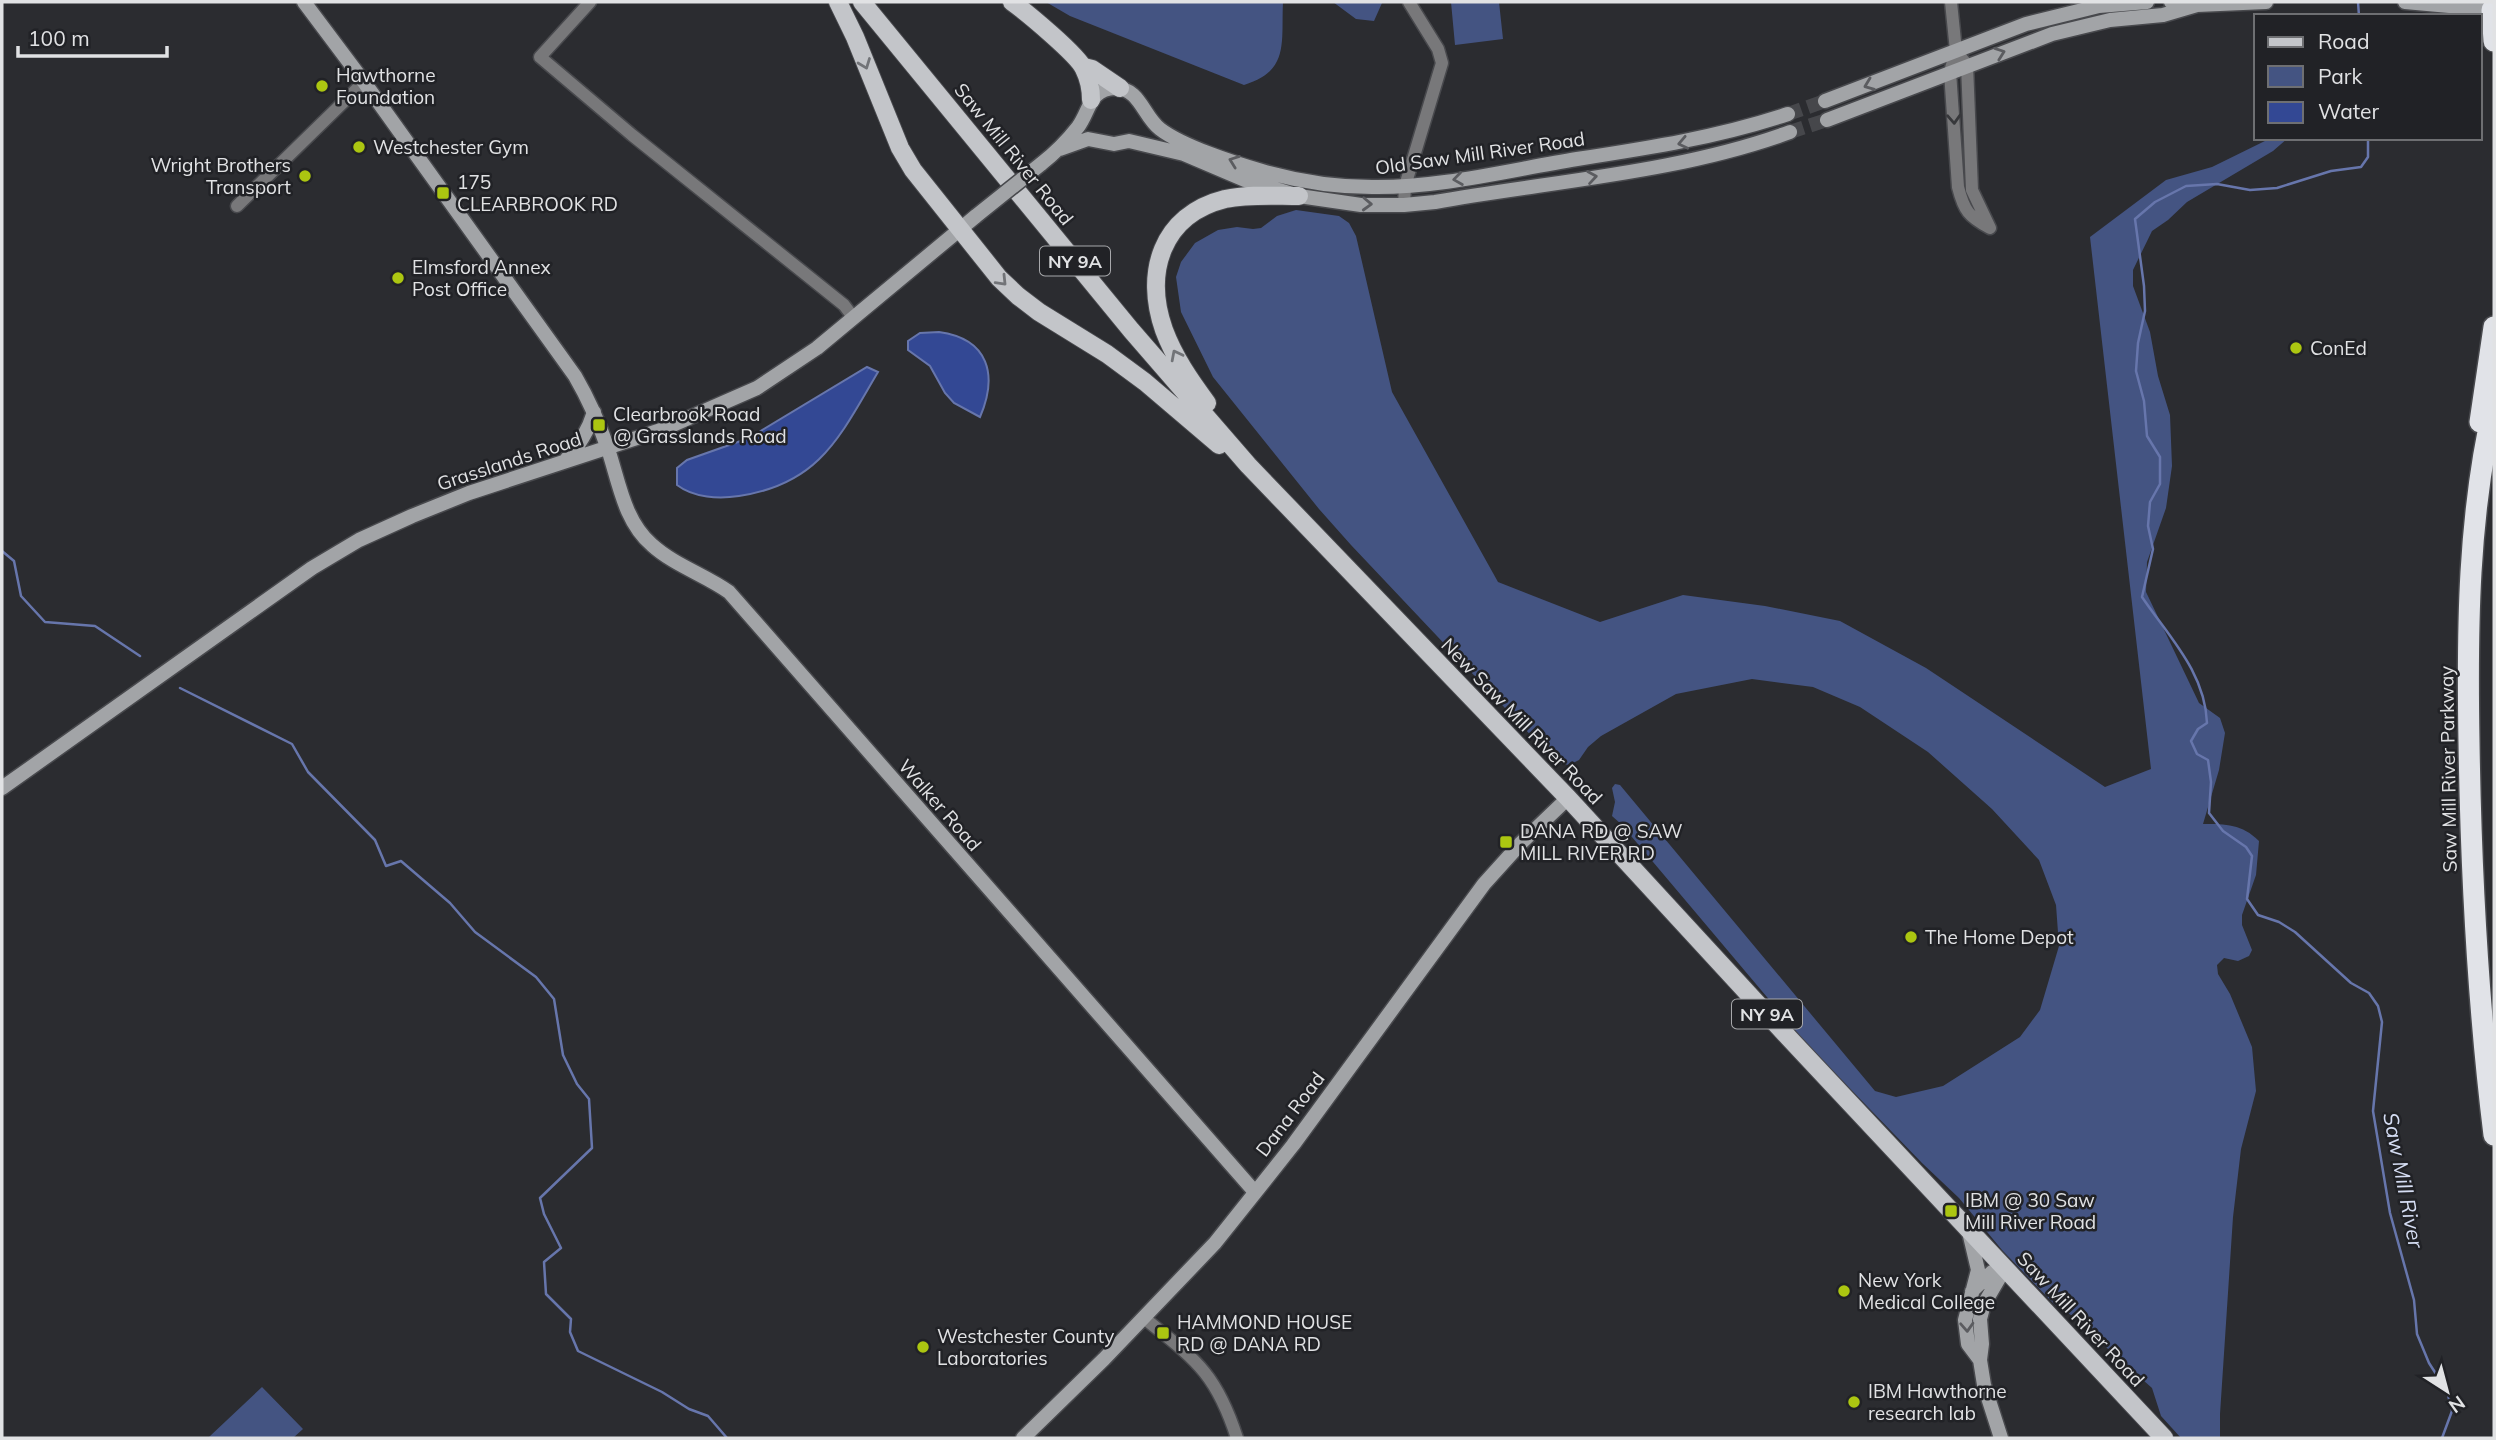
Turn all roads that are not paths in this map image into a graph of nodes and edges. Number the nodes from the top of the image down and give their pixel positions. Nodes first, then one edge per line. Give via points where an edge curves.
1 (303, 2) edge
2 (590, 2) edge
3 (838, 2) edge
4 (862, 2) edge
5 (1012, 2) edge
6 (1409, 2) edge
7 (1951, 2) edge
8 (2147, 2) edge
9 (2171, 2) edge
10 (2266, 2) edge
11 (2405, 2) edge
12 (2197, 5) junction
13 (2493, 10) edge
14 (2494, 41) edge
15 (1956, 51) junction
16 (1967, 65) junction
17 (1084, 68) junction
18 (1950, 72) junction
19 (364, 82) junction
20 (1120, 88) junction
21 (1825, 101) tunnel mouth
22 (1088, 108) junction
23 (1145, 112) junction
24 (1788, 114) tunnel mouth
25 (1827, 120) tunnel mouth
26 (1790, 132) tunnel mouth
27 (1102, 140) junction
28 (1129, 141) junction
29 (1059, 149) junction
30 (1405, 186) junction
31 (1299, 196) junction
32 (1404, 205) junction
33 (236, 206) dead end
34 (960, 228) junction
35 (853, 317) junction
36 (2494, 327) edge
37 (2494, 404) edge
38 (594, 412) junction
39 (608, 449) junction
40 (565, 462) junction
41 (2494, 468) edge
42 (1272, 491) junction
43 (2473, 532) junction
44 (2, 788) edge
45 (1568, 798) junction
46 (2494, 1016) edge
47 (2494, 1135) edge
48 (1254, 1191) junction
49 (1968, 1229) junction
50 (2005, 1268) junction
51 (1972, 1291) junction
52 (1144, 1318) junction
53 (1980, 1360) junction
54 (1023, 1438) edge
55 (1237, 1438) edge
56 (2001, 1438) edge
57 (2164, 1438) edge

1 - 19 street, Walker Road
2 - 35 street via 540,57
3 -> 34 main road via 900,148
4 - 42 main road, Saw Mill River Road / NY 9A via 1138,339
5 - 17 main road
6 - 30 street via 1442,63
7 - 15 street
8 - 15 street via 2070,11
9 - 12 street
10 - 12 street
11 - 13 street
16 -> 12 street via 2082,25 2163,15
13 - 14 highway
15 - 16 street
15 - 18 street
15 -> 21 street
16 - 18 street
18 -> 16 street via 1962,205 1973,219 1990,228 1972,190
17 - 20 main road
17 - 22 main road via 1091,89
18 - 25 street
19 - 33 street
19 - 38 street, Walker Road via 575,376
20 - 22 street via 1104,90
20 - 23 street, Old Saw Mill River Road via 1134,94
22 - 27 street via 1093,132
22 - 29 street
23 - 28 street via 1143,126
30 -> 23 street, Old Saw Mill River Road via 1331,184 1262,171 1172,137
24 -> 30 street, Old Saw Mill River Road via 1678,144
32 -> 26 street, Old Saw Mill River Road via 1686,160
27 - 28 street, Old Saw Mill River Road via 1114,144
27 - 29 street, Old Saw Mill River Road via 1088,139
28 - 31 street, Old Saw Mill River Road via 1184,154
29 - 34 street, Grasslands Road, bridge
30 - 32 street
31 -> 32 street, Old Saw Mill River Road via 1361,205
42 -> 31 main road via 1188,378 1164,329 1156,279 1167,237 1201,208 1250,195
34 - 35 street, Grasslands Road
34 -> 42 main road via 1018,296 1144,382
35 - 39 street, Grasslands Road via 817,348 757,388
36 - 43 highway via 2475,463
37 - 43 highway, Saw Mill River Parkway
38 - 39 street, Walker Road
38 - 40 street via 589,430
39 - 40 street, Grasslands Road
39 - 48 street, Walker Road via 625,506 650,544 729,592
40 - 44 street, Grasslands Road via 469,493 359,540 312,568
41 - 46 highway, Saw Mill River Parkway via 2484,564 2481,706
42 - 45 main road, New Saw Mill River Road / NY 9A
43 - 47 highway, Saw Mill River Parkway via 2468,676 2472,857
45 - 48 street, Dana Road via 1484,884 1293,1145
45 - 49 main road, New Saw Mill River Road / NY 9A
48 - 52 street, Dana Road via 1215,1243
49 - 50 main road, Saw Mill River Road / NY 9A
49 - 51 street via 1978,1270
50 - 51 street via 1992,1272
50 - 53 street via 1984,1304
50 - 57 main road, Saw Mill River Road / NY 9A
51 -> 53 street via 1965,1320 1968,1344
52 - 54 street, Dana Road
52 - 55 street via 1208,1374 1220,1392
53 - 56 street

